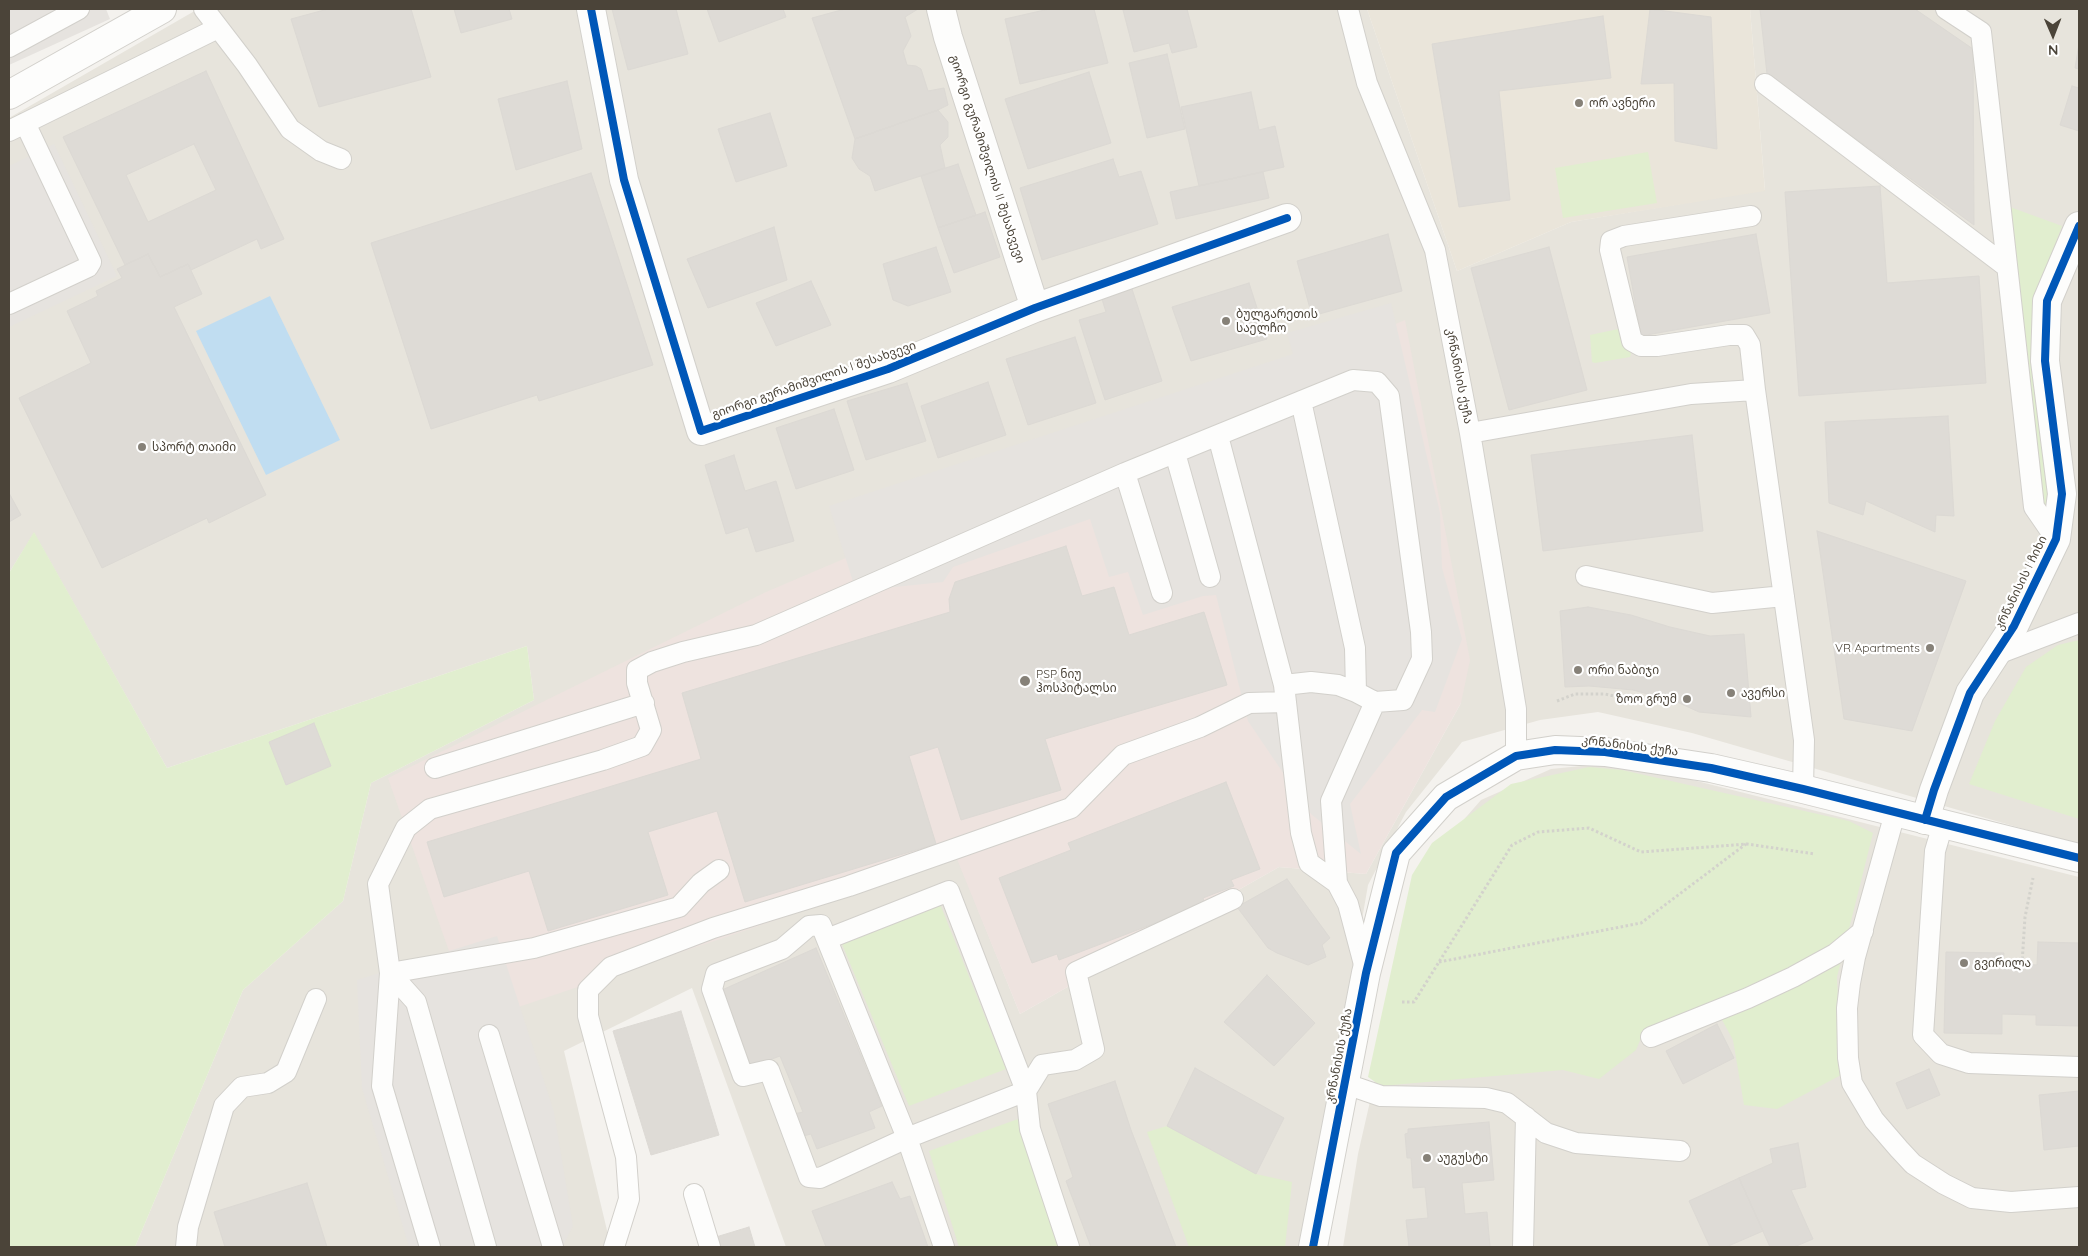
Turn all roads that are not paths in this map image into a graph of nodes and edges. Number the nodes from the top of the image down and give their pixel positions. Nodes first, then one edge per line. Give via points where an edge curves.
1 (78, 9) edge
2 (162, 9) edge
3 (204, 9) edge
4 (591, 9) edge
5 (940, 9) edge
6 (1348, 9) edge
7 (1946, 9) edge
8 (218, 28) junction
9 (9, 47) edge
10 (1765, 84) dead end
11 (9, 95) edge
12 (17, 127) edge
13 (342, 160) dead end
14 (1751, 216) dead end
15 (1288, 218) dead end
16 (2079, 226) edge
17 (2007, 266) junction
18 (9, 304) edge
19 (1036, 308) junction
20 (1755, 390) junction
21 (1301, 401) junction
22 (1470, 433) junction
23 (1218, 436) junction
24 (1175, 453) junction
25 (1126, 473) junction
26 (2056, 539) junction
27 (1586, 576) dead end
28 (1210, 577) dead end
29 (1162, 594) dead end
30 (1784, 596) junction
31 (2079, 623) edge
32 (1995, 655) junction
33 (1356, 692) junction
34 (1285, 693) junction
35 (1375, 702) junction
36 (644, 703) junction
37 (1516, 756) junction
38 (435, 768) dead end
39 (1803, 789) junction
40 (1895, 813) junction
41 (1934, 822) junction
42 (2079, 858) edge
43 (719, 870) dead end
44 (1337, 883) junction
45 (1232, 899) dead end
46 (1863, 930) junction
47 (827, 939) junction
48 (390, 973) junction
49 (1366, 974) junction
50 (316, 999) dead end
51 (489, 1035) dead end
52 (1651, 1037) dead end
53 (2079, 1067) edge
54 (1346, 1084) junction
55 (1026, 1091) junction
56 (1526, 1117) junction
57 (907, 1138) junction
58 (1680, 1151) dead end
59 (694, 1194) dead end
60 (2079, 1197) edge
61 (186, 1247) edge
62 (430, 1247) edge
63 (486, 1247) edge
64 (553, 1247) edge
65 (614, 1247) edge
66 (710, 1247) edge
67 (944, 1247) edge
68 (1069, 1247) edge
69 (1313, 1247) edge
70 (1524, 1247) edge

1 - 9 lane
2 - 11 street
3 - 8 lane
4 - 19 street, გიორგი გურამიშვილის I შესახვევი via 624,180 701,431 888,369
5 - 19 street, გიორგი გურამიშვილის II შესახვევი
6 - 22 lane, კრწანისის ქუჩა via 1367,83 1435,250
7 - 17 lane via 1980,32
8 - 12 lane
8 - 13 lane via 290,129 321,151
10 - 17 lane
12 - 18 lane via 91,262 88,267
14 - 20 lane via 1624,236 1611,241 1610,250 1632,341 1641,346 1657,346 1744,335 1750,345
15 - 19 street, გიორგი გურამიშვილის I შესახვევი
16 - 26 street, კრწანისის I ჩიხი via 2047,301 2045,361 2062,494
17 - 26 lane via 2034,507
20 - 22 lane via 1691,394
20 - 30 lane
21 - 23 lane
21 - 33 lane via 1355,648
21 - 35 lane via 1353,380 1377,382 1389,396 1422,659 1403,700
22 - 37 lane, კრწანისის ქუჩა via 1516,709
23 - 24 lane
23 - 34 lane
24 - 25 lane
24 - 28 lane
25 - 29 lane
25 - 36 lane via 756,635 652,662 637,670 637,683
26 - 32 street, კრწანისის I ჩიხი via 2014,626
27 - 30 lane via 1712,603
30 - 39 lane via 1804,740
31 - 32 lane
32 - 41 street, კრწანისის I ჩიხი via 1970,693 1934,790
33 - 34 lane via 1338,685 1311,682
33 - 35 lane
34 - 44 lane via 1303,840 1310,863
34 - 65 lane via 1249,703 1200,727 1123,755 1071,808 849,886 714,928 611,967 588,990 588,1016 626,1158 628,1200
35 - 44 lane via 1331,801
36 - 38 lane
36 - 48 lane via 651,730 642,746 604,760 430,809 406,828 378,884
37 - 39 street, კრწანისის ქუჩა via 1555,750 1605,752 1711,768
37 - 49 street, კრწანისის ქუჩა via 1446,797 1396,853
39 - 40 street, კრწანისის ქუჩა
40 - 41 street, კრწანისის ქუჩა
40 - 46 lane
41 - 42 street, კრწანისის ქუჩა
41 - 53 lane via 1936,851 1922,1035 1941,1054 1969,1063
43 - 48 lane via 701,883 679,907 534,948
44 - 49 lane via 1348,904
45 - 55 lane via 1076,972 1094,1048 1075,1060 1042,1065
46 - 52 lane via 1835,954 1793,976
46 - 60 lane via 1846,1008 1848,1058 1852,1084 1874,1120 1913,1164 1972,1198 2011,1202
47 - 55 lane via 948,891
47 - 57 lane
47 - 57 lane via 821,925 809,926 782,949 716,974 712,989 743,1076 770,1070 809,1177 820,1178
48 - 62 lane via 382,1086
48 - 63 lane via 416,1002
49 - 54 street, კრწანისის ქუჩა
50 - 61 lane via 286,1072 268,1083 242,1087 224,1106 188,1227
51 - 64 lane
54 - 56 lane via 1381,1096 1486,1098 1508,1103
54 - 69 street, კრწანისის ქუჩა
55 - 57 lane
55 - 68 lane via 1030,1129
56 - 58 lane via 1546,1132 1576,1142
56 - 70 lane
57 - 67 lane
59 - 66 lane

